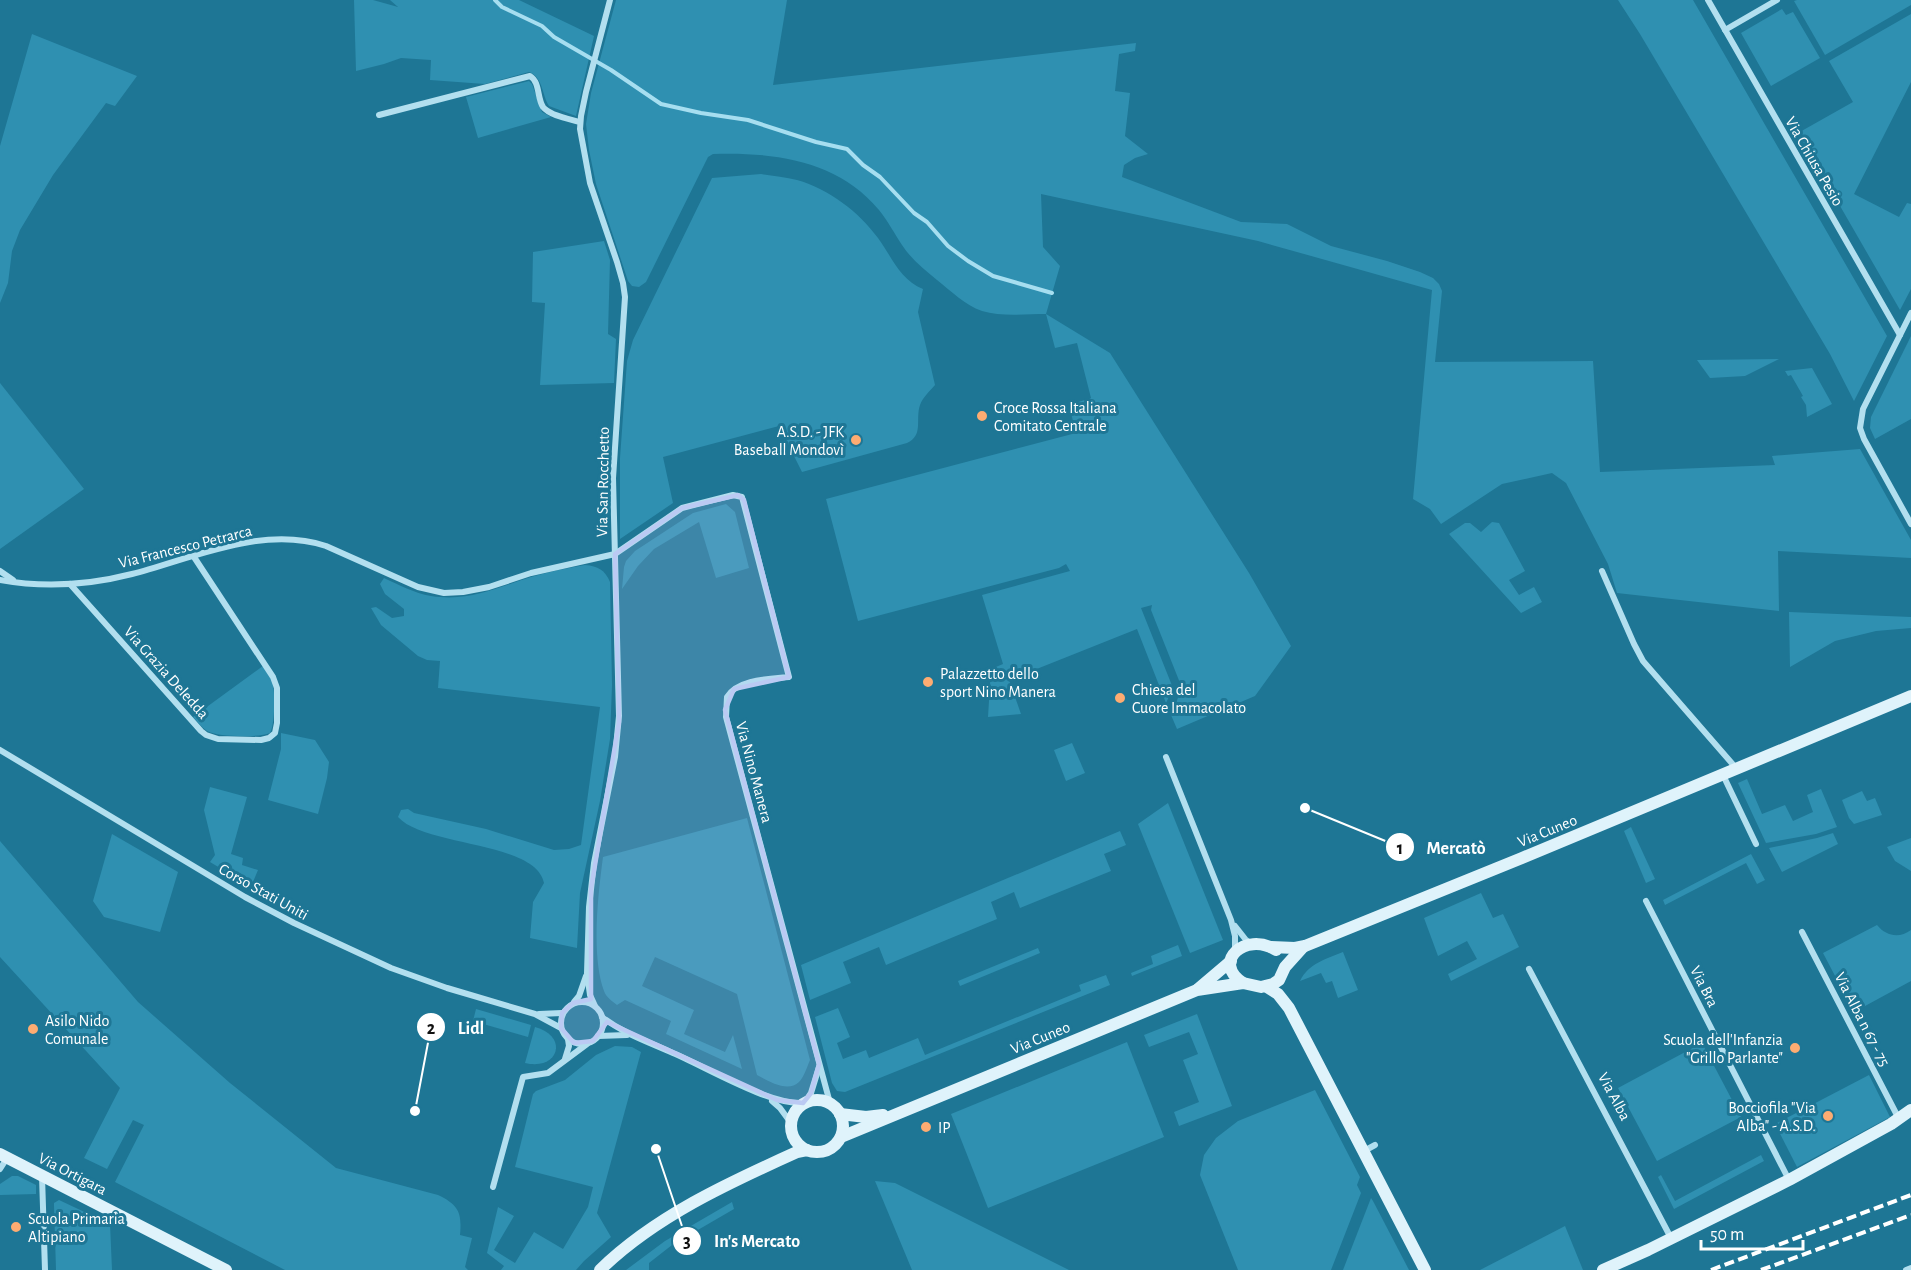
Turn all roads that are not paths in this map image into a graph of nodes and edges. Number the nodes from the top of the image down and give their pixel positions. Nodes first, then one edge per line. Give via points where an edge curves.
1 (610, 0) edge
2 (1708, 0) edge
3 (1777, 0) edge
4 (1725, 30) junction
5 (380, 115) dead end
6 (580, 122) junction
7 (1911, 313) edge
8 (1908, 327) edge
9 (1900, 335) junction
10 (1911, 524) edge
11 (615, 554) junction
12 (194, 556) junction
13 (0, 571) edge
14 (1602, 571) dead end
15 (0, 580) edge
16 (25, 584) junction
17 (70, 584) junction
18 (1911, 696) edge
19 (0, 750) edge
20 (1166, 757) dead end
21 (1737, 769) junction
22 (1723, 775) junction
23 (1756, 844) dead end
24 (1646, 901) dead end
25 (1231, 920) junction
26 (1802, 932) dead end
27 (1252, 944) junction
28 (1271, 947) junction
29 (1303, 947) junction
30 (1233, 957) junction
31 (1529, 969) dead end
32 (1284, 970) junction
33 (587, 973) junction
34 (1244, 983) junction
35 (1267, 987) junction
36 (1197, 990) junction
37 (573, 1003) junction
38 (595, 1006) junction
39 (1289, 1008) junction
40 (562, 1013) junction
41 (535, 1014) junction
42 (602, 1017) junction
43 (561, 1028) junction
44 (598, 1036) junction
45 (632, 1036) junction
46 (568, 1040) junction
47 (587, 1044) junction
48 (562, 1064) junction
49 (819, 1064) junction
50 (761, 1094) junction
51 (804, 1102) junction
52 (830, 1103) junction
53 (1911, 1110) edge
54 (840, 1114) junction
55 (896, 1114) junction
56 (1899, 1119) junction
57 (791, 1123) junction
58 (793, 1137) junction
59 (841, 1137) junction
60 (807, 1150) junction
61 (4, 1156) edge
62 (772, 1165) junction
63 (0, 1169) edge
64 (42, 1176) junction
65 (1789, 1179) junction
66 (493, 1187) dead end
67 (1671, 1239) junction
68 (1911, 1268) edge
69 (45, 1270) edge
70 (226, 1270) edge
71 (600, 1270) edge
72 (1425, 1270) edge
73 (1603, 1270) edge
74 (1906, 1270) edge

1 - 6 street, Via San Rocchetto
2 - 4 street, Via Chiusa Pesio
3 - 4 street
4 - 9 street, Via Chiusa Pesio
5 - 6 street via 530,76 546,110
6 - 11 street, Via San Rocchetto via 590,183 624,292 613,478
7 - 8 street
8 - 9 street
9 - 10 street via 1863,409 1860,428
11 - 12 street, Via Francesco Petrarca via 481,589 450,593 410,585 317,543 262,541
11 - 33 street, Via San Rocchetto via 619,722 594,863
11 - 49 street, Via Nino Manera via 682,508 733,495 744,500 789,677 734,689 727,697 725,710
12 - 17 street, Via Francesco Petrarca via 131,574
12 - 17 street, Via Grazia Deledda via 275,680 277,727 266,740 206,735
13 - 16 street
14 - 21 street via 1643,661
15 - 16 street, Via Francesco Petrarca
16 - 17 street, Via Francesco Petrarca
18 - 21 main road, Via Cuneo
19 - 41 street, Corso Stati Uniti via 245,897 321,937 428,982
20 - 25 street
21 - 22 main road, Via Cuneo
22 - 23 street
22 - 29 main road, Via Cuneo
24 - 65 street, Via Bra
25 - 27 street
25 - 30 street via 1235,936
26 - 56 street, Via Alba n 67 - 75
27 - 28 main road, Via Cuneo
27 - 30 main road, Via Cuneo via 1240,948
28 - 29 main road, Via Cuneo
28 - 32 main road via 1282,956
29 - 32 main road, Via Cuneo
30 - 34 main road via 1232,970
30 - 36 main road, Via Cuneo
31 - 67 street, Via Alba
32 - 35 main road, Via Cuneo via 1279,980
32 - 39 main road via 1284,993
33 - 37 street, Via San Rocchetto
33 - 38 street, Via San Rocchetto
34 - 35 main road, Via Cuneo
34 - 36 main road, Via Cuneo
35 - 39 main road
36 - 55 main road, Via Cuneo
37 - 38 street via 588,1002
37 - 40 street
38 - 42 street
39 - 72 main road via 1369,1148
40 - 41 street, Corso Stati Uniti
40 - 43 street
41 - 43 street, Corso Stati Uniti
42 - 44 street
42 - 45 street
43 - 46 street
44 - 45 street
44 - 47 street
45 - 50 street
46 - 47 street
46 - 48 street
47 - 48 street
48 - 66 street via 548,1073 523,1077
49 - 51 street, Via Nino Manera via 812,1093
49 - 52 street, Via Nino Manera
50 - 51 street via 788,1103
50 - 57 street via 780,1108
51 - 52 main road
51 - 57 main road
52 - 54 main road
53 - 56 main road
54 - 55 main road, Via Cuneo
54 - 59 main road
55 - 59 main road, Via Cuneo
56 - 65 main road
57 - 58 main road
58 - 60 main road
58 - 62 main road, Via Cuneo
59 - 60 main road, Via Cuneo via 827,1150
60 - 62 main road, Via Cuneo
61 - 63 street
61 - 64 main road, Via Ortigara
62 - 71 main road, Via Cuneo via 676,1214 632,1242
64 - 69 street
64 - 70 main road, Via Ortigara
65 - 67 main road
67 - 73 main road
68 - 74 street

